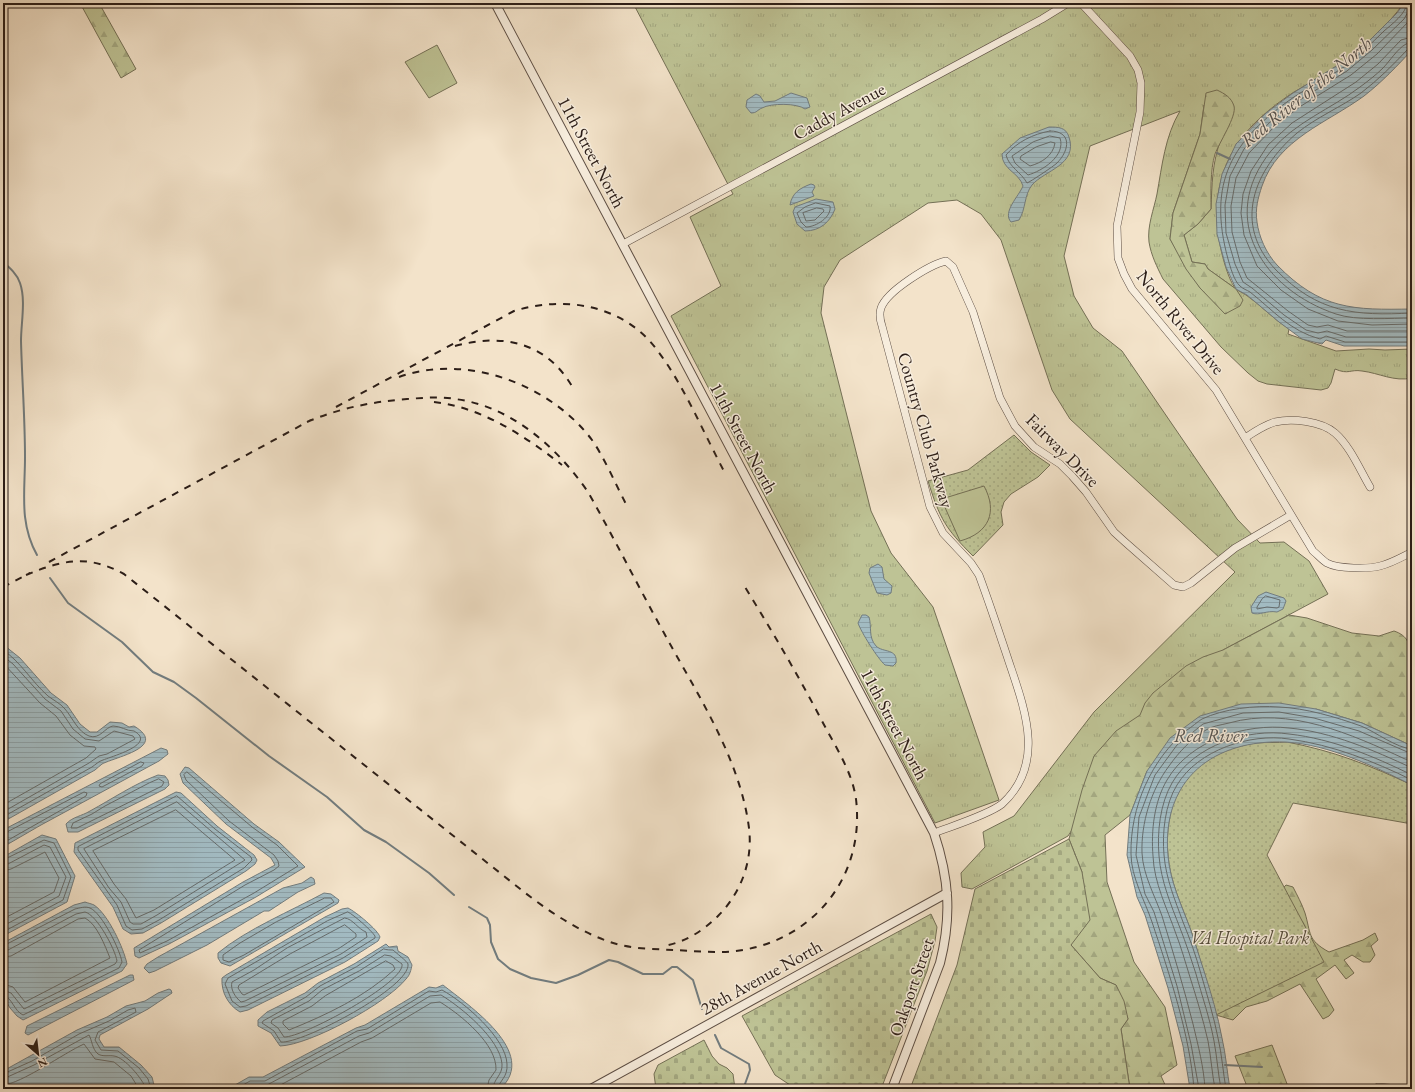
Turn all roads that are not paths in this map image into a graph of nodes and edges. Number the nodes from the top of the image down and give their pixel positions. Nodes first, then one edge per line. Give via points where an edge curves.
1 (495, 3) edge
2 (1068, 3) edge
3 (1081, 3) edge
4 (623, 244) junction
5 (946, 261) joint
6 (1245, 438) junction
7 (1370, 487) dead end
8 (1291, 515) junction
9 (1412, 552) edge
10 (934, 833) junction
11 (947, 894) junction
12 (1378, 1087) dead end
13 (591, 1089) edge
14 (892, 1089) edge
15 (1402, 1089) edge

1 - 4 street, 11th Street North
2 - 4 street, Caddy Avenue
3 - 6 street, North River Drive via 1130,56 1138,70 1141,83 1140,112 1117,226 1118,258 1124,274 1144,305 1207,378
4 - 10 street, 11th Street North
5 - 8 street, Fairway Drive via 953,267 973,312 1000,398 1015,426 1034,447 1060,464 1072,476 1114,532 1174,584 1183,587 1191,583 1236,547
5 - 10 street, Country Club Parkway via 935,264 895,290 886,299 880,316 930,507 943,533 979,575 1021,701 1026,720 1028,748 1026,766 1020,781 1000,805
6 - 7 street via 1268,425 1286,420 1325,426 1343,442
6 - 8 street, North River Drive
8 - 9 street, North River Drive via 1313,551 1328,564 1339,567 1380,566
10 - 11 street, 11th Street North via 943,860
11 - 13 street, 28th Avenue North
11 - 14 street, Oakport Street via 948,924 940,963
12 - 15 street

